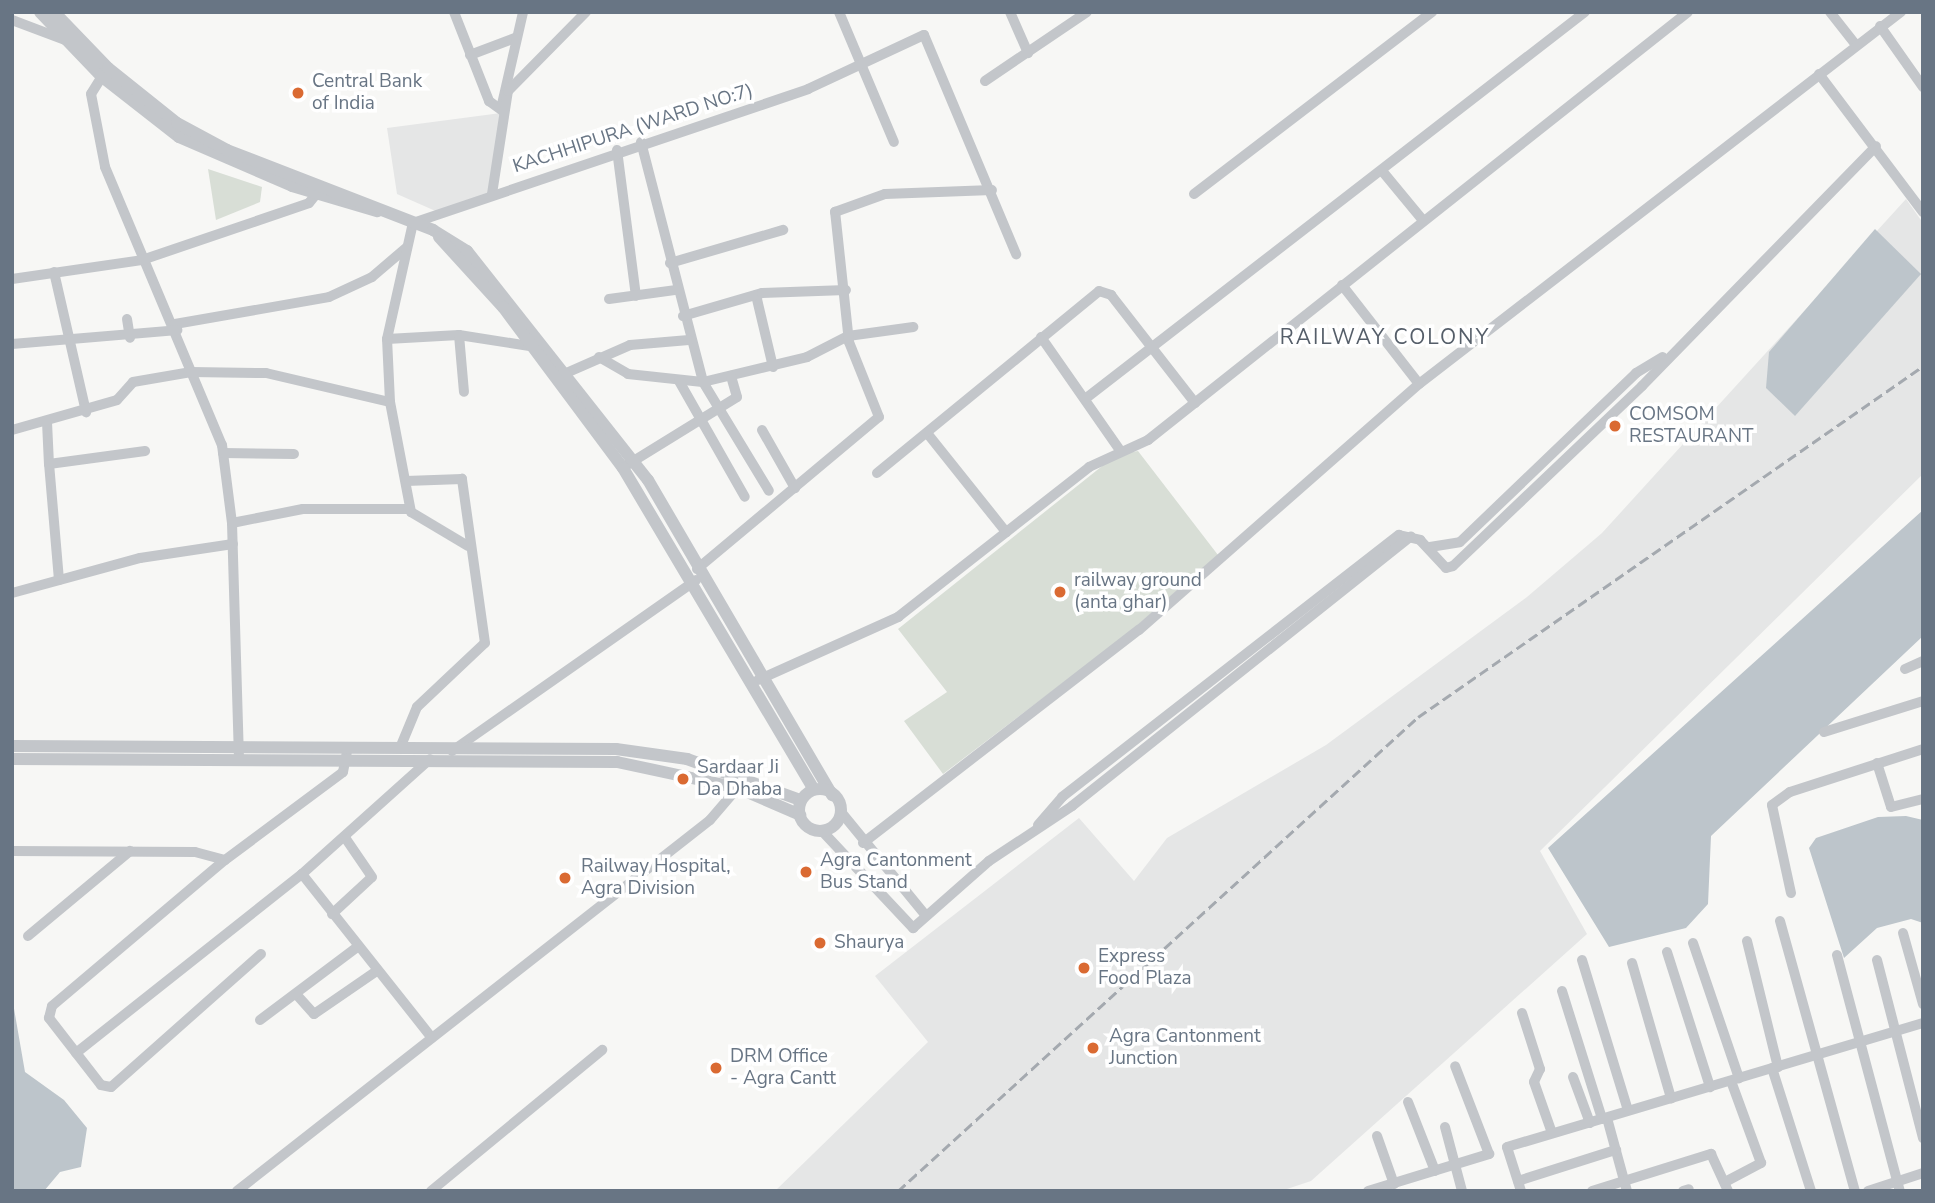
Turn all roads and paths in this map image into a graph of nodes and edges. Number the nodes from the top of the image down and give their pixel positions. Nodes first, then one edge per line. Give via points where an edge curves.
1 (40, 12) edge
2 (54, 12) edge
3 (454, 12) edge
4 (523, 12) edge
5 (586, 12) edge
6 (839, 12) edge
7 (1010, 12) edge
8 (1087, 12) edge
9 (1432, 12) edge
10 (1585, 12) edge
11 (1688, 12) edge
12 (1830, 12) edge
13 (1901, 12) edge
14 (12, 20) edge
15 (1881, 26) junction
16 (516, 38) junction
17 (66, 40) junction
18 (1856, 45) junction
19 (1028, 53) junction
20 (470, 55) junction
21 (862, 64) junction
22 (104, 72) junction
23 (1819, 74) junction
24 (985, 81) dead end
25 (1923, 87) edge
26 (503, 108) junction
27 (641, 142) junction
28 (894, 142) dead end
29 (1876, 146) junction
30 (617, 150) junction
31 (1383, 172) junction
32 (321, 190) junction
33 (992, 190) junction
34 (492, 194) junction
35 (1194, 194) dead end
36 (1923, 212) edge
37 (1421, 218) junction
38 (414, 223) junction
39 (783, 230) dead end
40 (407, 247) junction
41 (1016, 254) dead end
42 (142, 260) junction
43 (670, 263) junction
44 (54, 272) junction
45 (12, 279) edge
46 (1342, 285) junction
47 (676, 290) junction
48 (846, 290) junction
49 (757, 295) junction
50 (636, 296) junction
51 (609, 299) dead end
52 (683, 316) junction
53 (127, 318) dead end
54 (176, 327) junction
55 (913, 327) dead end
56 (459, 335) junction
57 (849, 336) junction
58 (1041, 337) junction
59 (130, 338) junction
60 (387, 339) junction
61 (66, 340) junction
62 (689, 341) junction
63 (12, 344) edge
64 (1152, 345) junction
65 (537, 347) junction
66 (1671, 352) junction
67 (599, 357) junction
68 (773, 367) junction
69 (191, 372) junction
70 (564, 374) junction
71 (732, 376) junction
72 (679, 381) junction
73 (704, 382) junction
74 (1419, 384) junction
75 (464, 392) dead end
76 (1085, 399) junction
77 (390, 402) junction
78 (1195, 403) junction
79 (720, 410) junction
80 (86, 412) junction
81 (701, 421) junction
82 (47, 422) junction
83 (12, 430) edge
84 (762, 430) dead end
85 (927, 433) junction
86 (1119, 449) junction
87 (145, 451) dead end
88 (223, 453) junction
89 (293, 454) dead end
90 (49, 464) junction
91 (629, 465) junction
92 (877, 473) dead end
93 (1527, 478) junction
94 (406, 481) junction
95 (795, 488) junction
96 (1536, 488) junction
97 (769, 491) dead end
98 (745, 497) dead end
99 (410, 509) junction
100 (232, 523) junction
101 (1006, 532) junction
102 (233, 544) junction
103 (468, 547) junction
104 (1430, 547) junction
105 (696, 577) junction
106 (59, 580) junction
107 (12, 593) edge
108 (1923, 662) edge
109 (1905, 669) dead end
110 (757, 680) junction
111 (1923, 701) edge
112 (1824, 733) dead end
113 (12, 746) edge
114 (238, 746) junction
115 (400, 748) junction
116 (436, 748) junction
117 (455, 748) junction
118 (1923, 749) edge
119 (347, 754) junction
120 (12, 759) edge
121 (436, 760) junction
122 (239, 761) junction
123 (1877, 763) junction
124 (742, 783) junction
125 (813, 788) junction
126 (832, 795) junction
127 (1923, 799) edge
128 (800, 800) junction
129 (841, 813) junction
130 (800, 815) junction
131 (823, 832) junction
132 (346, 839) junction
133 (863, 844) junction
134 (12, 851) edge
135 (130, 851) junction
136 (225, 860) junction
137 (302, 874) junction
138 (1791, 893) dead end
139 (332, 914) junction
140 (926, 916) junction
141 (1780, 920) dead end
142 (1903, 933) dead end
143 (28, 936) dead end
144 (1747, 941) dead end
145 (1693, 943) dead end
146 (356, 948) junction
147 (1667, 952) dead end
148 (261, 954) dead end
149 (1837, 955) dead end
150 (1582, 960) dead end
151 (1877, 960) dead end
152 (1632, 963) dead end
153 (375, 972) junction
154 (1562, 991) dead end
155 (296, 994) junction
156 (1923, 1004) edge
157 (1522, 1013) dead end
158 (260, 1020) dead end
159 (1923, 1023) edge
160 (1898, 1031) junction
161 (432, 1038) junction
162 (1857, 1043) junction
163 (602, 1049) dead end
164 (76, 1053) junction
165 (1817, 1055) junction
166 (1455, 1066) dead end
167 (1775, 1068) junction
168 (1573, 1077) dead end
169 (1735, 1079) junction
170 (1710, 1087) junction
171 (1671, 1098) junction
172 (1408, 1102) dead end
173 (1628, 1110) junction
174 (1921, 1118) edge
175 (1604, 1119) junction
176 (1590, 1123) junction
177 (1445, 1127) dead end
178 (1552, 1133) junction
179 (1377, 1136) dead end
180 (1923, 1138) edge
181 (1507, 1147) junction
182 (1616, 1150) junction
183 (1489, 1154) junction
184 (1455, 1165) junction
185 (1435, 1171) junction
186 (1923, 1173) edge
187 (1394, 1184) junction
188 (1626, 1185) edge
189 (1520, 1186) edge
190 (1727, 1186) edge
191 (1899, 1186) edge
192 (237, 1191) edge
193 (431, 1191) edge
194 (1368, 1191) edge
195 (1462, 1191) edge
196 (1592, 1191) edge
197 (1811, 1191) edge
198 (1855, 1191) edge
199 (1868, 1191) edge

1 - 17 street
2 - 22 street
3 - 20 street
4 - 16 street
5 - 26 street via 512,85
6 - 21 street
7 - 19 street
8 - 19 street
9 - 35 street
10 - 31 street
11 - 37 street
12 - 18 street
13 - 15 street
14 - 17 street
15 - 18 street
15 - 25 street
16 - 20 street
16 - 26 street via 499,93
17 - 22 street
18 - 23 street
19 - 24 street
20 - 26 street via 489,101
21 - 27 street, KACHHIPURA (WARD NO:7) via 771,103
21 - 28 street
21 - 33 street, KACHHIPURA (WARD NO:7) via 920,35 931,39
22 - 32 street via 177,123
22 - 42 street via 91,94 93,126
23 - 29 street
23 - 74 street
26 - 34 street
27 - 30 street, KACHHIPURA (WARD NO:7)
27 - 43 street
29 - 36 street
29 - 66 street
30 - 34 street, KACHHIPURA (WARD NO:7)
30 - 50 street
31 - 37 street
31 - 64 street
32 - 38 street
32 - 42 street
33 - 41 street, KACHHIPURA (WARD NO:7)
33 - 48 street via 903,191 838,210
34 - 38 street, KACHHIPURA (WARD NO:7)
37 - 46 street
38 - 40 street
38 - 65 street via 433,230
39 - 43 street
40 - 54 street via 372,277 329,297
40 - 60 street
42 - 44 street
42 - 54 street
43 - 47 street
44 - 45 street
44 - 61 street
46 - 74 street
46 - 78 street
47 - 50 street
47 - 52 street
48 - 49 street
48 - 57 street
49 - 52 street
49 - 68 street
50 - 51 street
52 - 62 street
53 - 59 street
54 - 59 street
54 - 69 street
55 - 57 street
56 - 60 street
56 - 65 street
56 - 75 street
57 - 68 street
57 - 95 street via 879,417
58 - 64 street via 1090,295 1105,292
58 - 76 street
58 - 85 street
59 - 61 street
60 - 77 street
61 - 63 street
61 - 80 street
62 - 67 street via 630,345
62 - 73 street
64 - 76 street
64 - 78 street
65 - 70 street
65 - 91 street
66 - 93 street via 1636,373
66 - 96 street
67 - 70 street
67 - 72 street via 628,374
68 - 71 street
69 - 77 street via 266,373
69 - 80 street via 133,382 120,399
69 - 88 street
70 - 91 street
71 - 73 street
71 - 79 street via 737,397
72 - 73 street
72 - 81 street
73 - 79 street
74 - 133 street via 1308,475 1286,504 1139,631
76 - 86 street
77 - 94 street
78 - 86 street via 1148,440
79 - 81 street
79 - 97 street
80 - 82 street
81 - 91 street
81 - 98 street
82 - 83 street
82 - 90 street
84 - 95 street
85 - 92 street
85 - 101 street
86 - 101 street
87 - 90 street
88 - 89 street
88 - 100 street
90 - 106 street
91 - 105 street
93 - 96 street
93 - 104 street via 1460,542
94 - 99 street
94 - 103 street via 462,479
95 - 105 street
96 - 104 street via 1453,566 1446,568
99 - 100 street via 303,509
99 - 103 street
100 - 102 street
101 - 110 street via 898,617
102 - 106 street via 140,558
102 - 114 street
103 - 115 street via 485,643 417,707
104 - 140 street via 1399,535 1062,797 1038,825
105 - 110 street
105 - 117 street
106 - 107 street
108 - 109 street
110 - 125 street
110 - 126 street
111 - 112 street
113 - 114 street
114 - 119 street
114 - 122 street
115 - 116 street
115 - 119 street
116 - 117 street
116 - 121 street
117 - 121 street
117 - 124 street via 648,751
118 - 123 street
119 - 121 street
119 - 122 street
119 - 136 street via 323,789
120 - 122 street
121 - 124 street via 617,762
121 - 132 street
123 - 127 street via 1891,807
123 - 138 street via 1790,792 1772,805
124 - 128 street
124 - 130 street
124 - 161 street via 710,820
125 - 126 street
125 - 128 street
126 - 129 street
128 - 130 street
129 - 131 street via 838,824
129 - 133 street
130 - 131 street
131 - 140 street via 912,928
132 - 137 street
132 - 139 street via 372,877
133 - 140 street
134 - 135 street
135 - 136 street via 195,852
135 - 143 street
136 - 164 street via 52,1006 49,1018
137 - 139 street
137 - 164 street
139 - 146 street
141 - 165 street
142 - 156 street
144 - 167 street
145 - 169 street
146 - 153 street
146 - 155 street
147 - 170 street
148 - 164 street via 111,1087 102,1085
149 - 162 street
150 - 173 street
151 - 160 street
152 - 171 street
153 - 155 street via 314,1014
153 - 161 street
154 - 175 street
155 - 158 street
157 - 178 street via 1540,1069 1533,1079
159 - 160 street
160 - 162 street
160 - 174 street
161 - 192 street
162 - 165 street
162 - 191 street
163 - 193 street
165 - 167 street
165 - 198 street
166 - 183 street
167 - 169 street
167 - 197 street
168 - 176 street
169 - 170 street
169 - 190 street via 1761,1163
170 - 171 street
171 - 173 street
172 - 185 street
173 - 175 street
174 - 180 street
175 - 176 street
175 - 182 street
176 - 178 street
177 - 184 street
178 - 181 street
179 - 187 street
181 - 183 street
181 - 189 street
182 - 188 street
182 - 189 street
183 - 184 street
184 - 185 street
184 - 195 street
185 - 187 street
186 - 191 street
187 - 194 street
188 - 190 street via 1711,1154
188 - 196 street
191 - 199 street

